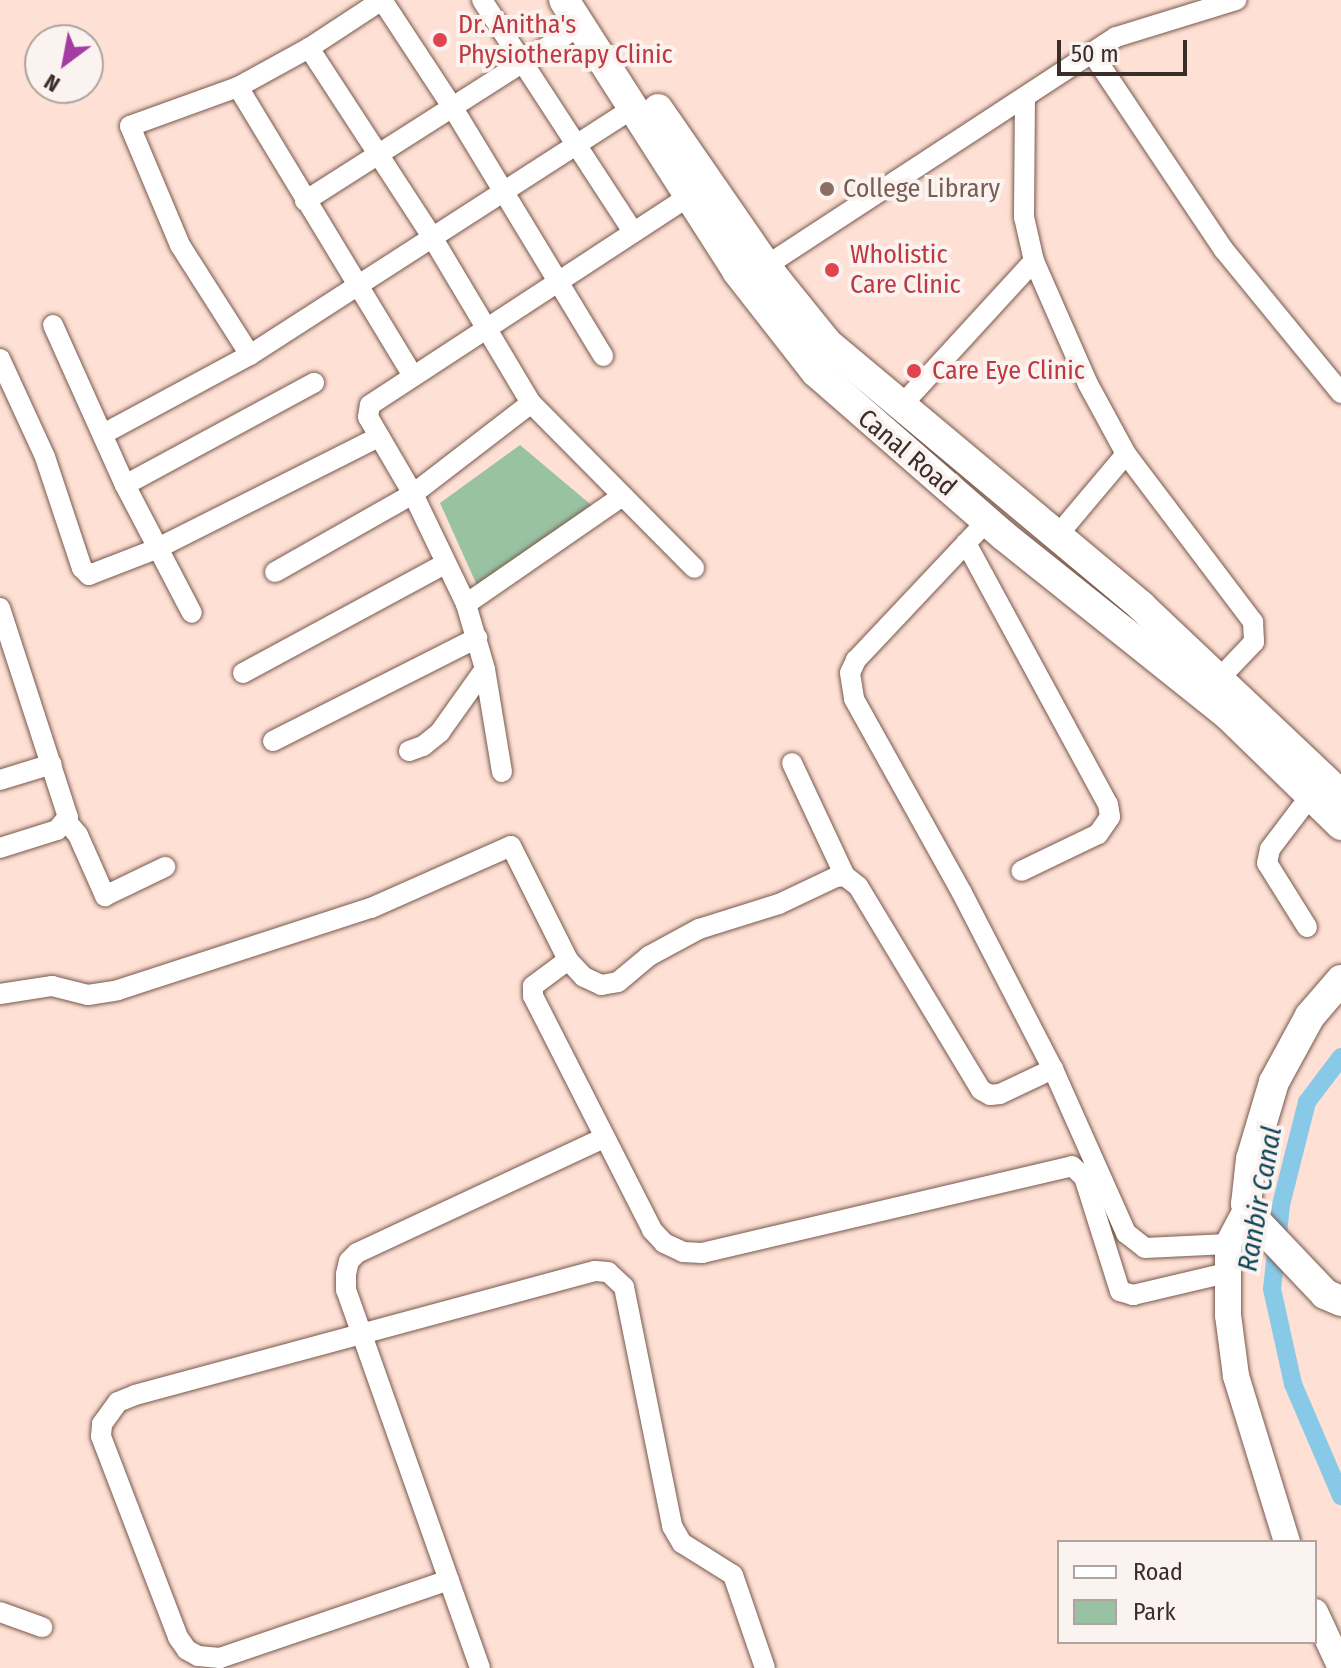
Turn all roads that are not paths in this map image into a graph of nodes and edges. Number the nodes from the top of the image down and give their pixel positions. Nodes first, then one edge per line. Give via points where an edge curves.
1 (482, 0) edge
2 (564, 0) edge
3 (1236, 0) edge
4 (583, 13) edge
5 (309, 48) junction
6 (1092, 53) junction
7 (521, 63) junction
8 (238, 87) junction
9 (1025, 98) junction
10 (453, 108) junction
11 (633, 108) junction
12 (576, 146) junction
13 (379, 155) junction
14 (503, 190) junction
15 (689, 196) junction
16 (305, 201) junction
17 (633, 232) junction
18 (432, 237) junction
19 (1034, 261) junction
20 (766, 266) junction
21 (558, 280) junction
22 (358, 284) junction
23 (53, 325) dead end
24 (487, 326) junction
25 (250, 355) junction
26 (603, 356) dead end
27 (0, 359) edge
28 (412, 374) junction
29 (314, 383) dead end
30 (1341, 393) edge
31 (531, 403) junction
32 (900, 407) junction
33 (105, 433) junction
34 (379, 437) junction
35 (1126, 454) junction
36 (125, 485) junction
37 (413, 494) junction
38 (621, 497) junction
39 (977, 532) junction
40 (1057, 536) junction
41 (156, 549) junction
42 (445, 564) junction
43 (694, 568) dead end
44 (275, 572) dead end
45 (466, 604) junction
46 (0, 608) edge
47 (192, 613) dead end
48 (477, 638) junction
49 (485, 669) junction
50 (243, 673) dead end
51 (1218, 680) junction
52 (273, 741) dead end
53 (409, 751) dead end
54 (792, 763) dead end
55 (52, 764) junction
56 (502, 772) dead end
57 (0, 780) edge
58 (1326, 795) edge
59 (66, 821) junction
60 (1341, 825) edge
61 (0, 848) edge
62 (165, 867) dead end
63 (1021, 871) dead end
64 (845, 876) junction
65 (1307, 927) dead end
66 (568, 960) junction
67 (1341, 980) edge
68 (0, 994) edge
69 (1053, 1069) junction
70 (604, 1138) junction
71 (1254, 1217) junction
72 (1228, 1244) junction
73 (1226, 1273) junction
74 (1341, 1301) edge
75 (364, 1334) junction
76 (1286, 1540) edge
77 (449, 1580) junction
78 (0, 1612) edge
79 (1317, 1616) edge
80 (42, 1627) dead end
81 (480, 1668) edge
82 (765, 1668) edge
83 (1341, 1668) edge

1 - 7 street
2 - 4 main road, Canal Road
3 - 6 street via 1132,31
4 - 7 street
4 - 11 main road, Canal Road
4 - 20 main road, Canal Road
5 - 8 street
5 - 10 street via 382,0
5 - 13 street
6 - 9 street
6 - 30 street via 1224,250
7 - 10 street
7 - 12 street
8 - 16 street
8 - 25 street via 130,126 180,245
9 - 19 street via 1024,217
9 - 20 street
10 - 13 street
10 - 14 street
11 - 12 street
11 - 15 main road, Canal Road
12 - 14 street
12 - 17 street
13 - 16 street
13 - 18 street
14 - 18 street
14 - 21 street
15 - 17 street
15 - 39 main road, Canal Road via 737,271 816,372
16 - 22 street
17 - 21 street
18 - 22 street
18 - 24 street
19 - 32 street
19 - 35 street via 1088,384
20 - 32 main road, Canal Road via 828,344
21 - 24 street
21 - 26 street
22 - 25 street
22 - 28 street
23 - 33 street
24 - 28 street
24 - 31 street
25 - 33 street
27 - 41 street via 45,457 85,572 94,575
28 - 34 street via 370,405 368,417
29 - 36 street
31 - 37 street
31 - 38 street
32 - 40 main road, Canal Road
33 - 36 street
34 - 37 street
34 - 41 street
35 - 40 street
35 - 51 street via 1253,622 1254,642
36 - 41 street
37 - 42 street
37 - 44 street
38 - 43 street
38 - 45 street
39 - 58 main road, Canal Road via 1228,715
39 - 63 street via 1110,817 1098,834
39 - 69 street via 856,660 850,673 854,699
40 - 51 main road, Canal Road
41 - 47 street
42 - 45 street
42 - 50 street
45 - 48 street
46 - 55 street
48 - 49 street
48 - 52 street
49 - 53 street via 440,732
49 - 56 street
51 - 58 main road, Canal Road
54 - 64 street
55 - 57 street
55 - 59 street
58 - 60 main road, Canal Road
58 - 65 street via 1270,849 1267,863
59 - 61 street via 57,830
59 - 62 street via 78,835 105,896
64 - 66 street via 699,929 649,956 618,982 592,982
64 - 69 street via 858,886 981,1090 1000,1094
66 - 68 street via 511,846 371,908 118,990 88,995 52,986
66 - 70 street via 533,986 533,996
67 - 71 main road via 1310,1016 1274,1082 1251,1159
69 - 72 street via 1126,1233 1135,1242 1155,1249
70 - 73 street via 652,1230 683,1252 702,1253 847,1221 1072,1166 1084,1177 1120,1291 1133,1295
70 - 75 street via 357,1253 349,1261 346,1290
71 - 72 street
71 - 74 main road via 1325,1294
72 - 73 street
73 - 76 street via 1236,1376
75 - 77 street
75 - 77 street via 135,1395 109,1412 101,1436 178,1637 198,1656 220,1658
75 - 82 street via 595,1271 616,1276 624,1287 672,1526 682,1543 733,1575
77 - 81 street
78 - 80 street
79 - 83 street

